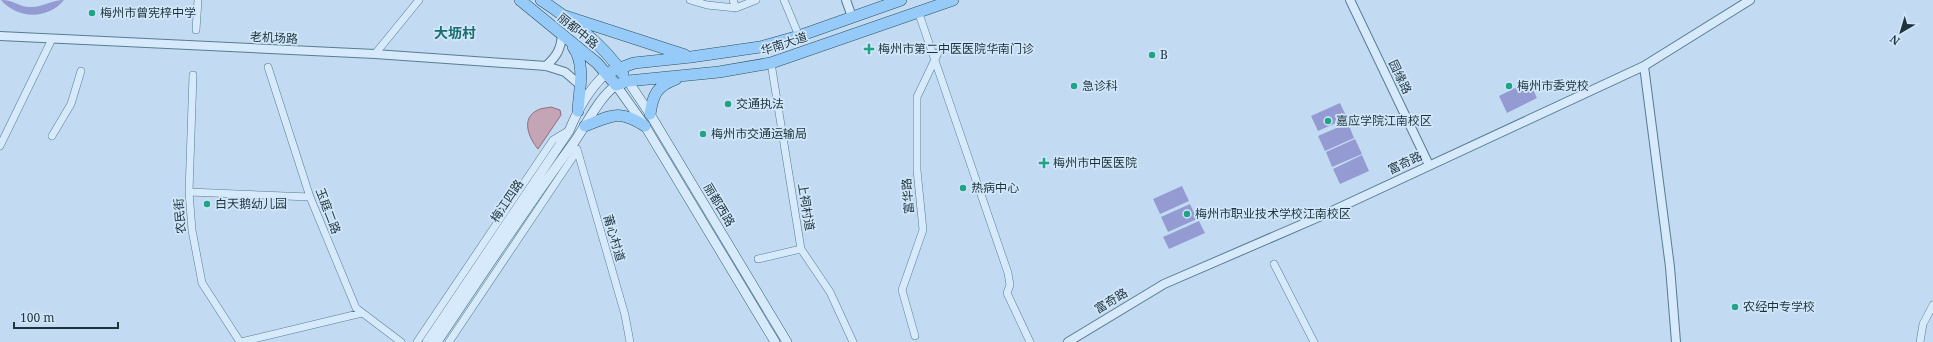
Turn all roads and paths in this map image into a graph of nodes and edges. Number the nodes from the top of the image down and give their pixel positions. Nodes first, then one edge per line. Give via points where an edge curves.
1 (198, 0) edge
2 (419, 0) edge
3 (520, 0) edge
4 (541, 0) edge
5 (690, 0) edge
6 (733, 0) edge
7 (756, 0) edge
8 (784, 0) edge
9 (846, 0) edge
10 (901, 0) edge
11 (954, 0) edge
12 (1350, 0) edge
13 (1750, 0) edge
14 (736, 8) junction
15 (918, 11) junction
16 (565, 16) junction
17 (852, 17) junction
18 (196, 30) dead end
19 (562, 34) junction
20 (0, 36) edge
21 (799, 36) junction
22 (52, 39) junction
23 (938, 53) dead end
24 (375, 54) junction
25 (691, 57) junction
26 (771, 63) junction
27 (546, 66) junction
28 (1644, 66) junction
29 (268, 67) dead end
30 (619, 68) junction
31 (81, 71) dead end
32 (607, 73) junction
33 (193, 75) dead end
34 (685, 76) junction
35 (628, 81) junction
36 (580, 85) junction
37 (616, 85) junction
38 (578, 111) junction
39 (650, 114) junction
40 (585, 126) junction
41 (645, 126) junction
42 (568, 131) junction
43 (52, 136) dead end
44 (574, 142) junction
45 (0, 146) edge
46 (577, 151) junction
47 (1429, 165) junction
48 (189, 192) junction
49 (310, 197) junction
50 (802, 249) junction
51 (758, 259) dead end
52 (1274, 264) dead end
53 (1933, 305) edge
54 (362, 313) junction
55 (915, 336) dead end
56 (241, 342) edge
57 (401, 342) edge
58 (418, 342) edge
59 (427, 342) edge
60 (437, 342) edge
61 (449, 342) edge
62 (630, 342) edge
63 (775, 342) edge
64 (787, 342) edge
65 (853, 342) edge
66 (1030, 342) edge
67 (1068, 342) edge
68 (1314, 342) edge
69 (1676, 342) edge
70 (1920, 342) edge

1 - 18 street
2 - 24 street
3 - 19 main road, 丽都中路
4 - 16 main road, 丽都中路
5 - 14 street via 707,5
6 - 14 street
7 - 14 street
8 - 21 street
9 - 17 street
10 - 17 main road, 华南大道
11 - 15 main road, 华南大道
12 - 47 street, 园缘路
13 - 28 street, 富奇路
15 - 26 main road, 华南大道
15 - 66 street via 1008,273 1010,285 1007,293
16 - 25 main road
16 - 30 main road, 丽都中路
17 - 21 main road, 华南大道
19 - 27 street via 560,49
19 - 32 main road, 丽都中路
19 - 36 main road via 579,57
20 - 22 street, 老机场路
21 - 25 main road, 华南大道 via 760,48
22 - 24 street, 老机场路
22 - 45 street
23 - 55 street, 富华路 via 917,97 917,170 923,230 902,290
24 - 27 street, 老机场路
25 - 30 main road, 华南大道 via 634,63
26 - 34 main road, 华南大道
26 - 50 street, 上祠村道
27 - 36 street, 老机场路 via 565,72
28 - 47 street, 富奇路
28 - 69 street via 1670,267
29 - 49 street, 玉庭二路
30 - 32 main road, 华南大道
30 - 35 main road, 丽都中路
31 - 43 street via 71,104
32 - 37 main road, 丽都中路
32 - 38 main road, 梅江四路 via 598,80
33 - 48 street, 农民街
34 - 35 main road, 华南大道
34 - 39 main road via 670,81 655,94
35 - 37 main road, 华南大道
35 - 39 main road, 丽都西路
36 - 38 main road
37 - 40 main road, 梅江四路 via 606,93
37 - 41 main road, 丽都西路
38 - 42 main road, 梅江四路
39 - 64 main road, 丽都西路
40 - 41 main road via 608,117 624,115
40 - 44 main road, 梅江四路
41 - 63 main road, 丽都西路
42 - 58 street via 553,140
42 - 59 main road, 梅江四路
44 - 46 street, 莆心村道
44 - 60 main road, 梅江四路
46 - 61 street
46 - 62 street, 莆心村道 via 625,315
47 - 67 street, 富奇路 via 1319,217 1164,284
48 - 49 street
48 - 56 street, 农民街 via 192,230 202,283
49 - 54 street, 玉庭二路 via 356,308
50 - 51 street
50 - 65 street, 上祠村道 via 830,292
52 - 68 street
53 - 70 street via 1923,324
54 - 56 street
54 - 57 street, 玉庭二路

